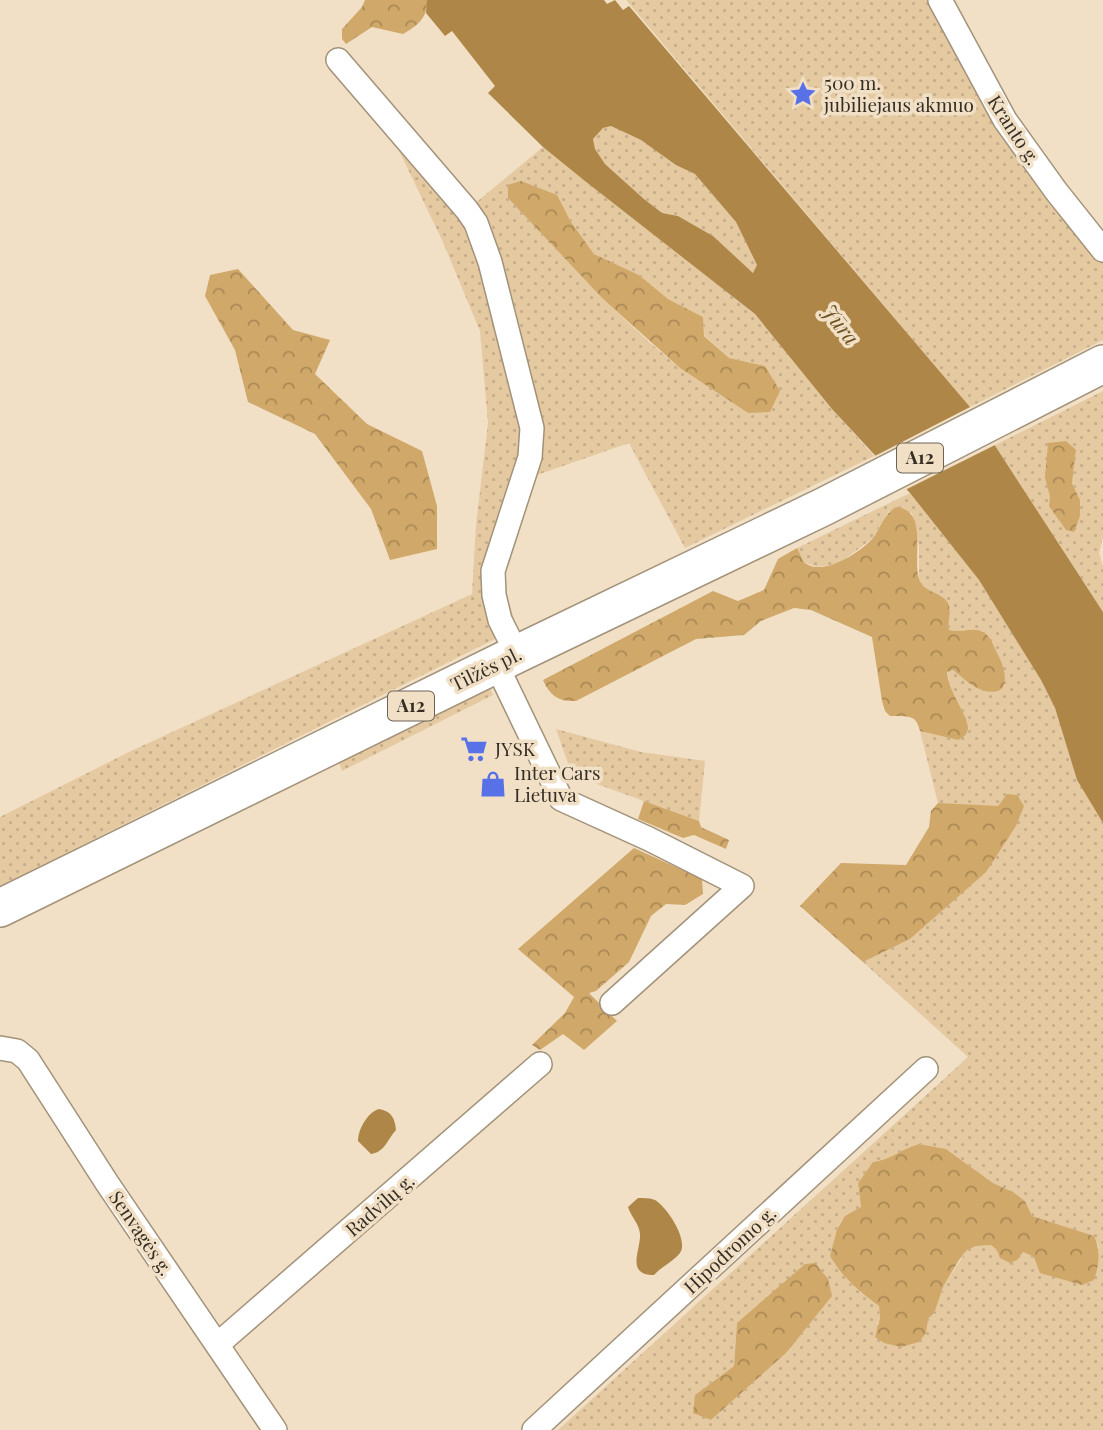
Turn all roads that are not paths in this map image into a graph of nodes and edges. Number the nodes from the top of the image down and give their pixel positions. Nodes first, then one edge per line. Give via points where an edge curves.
1 (940, 0) edge
2 (338, 60) dead end
3 (1103, 250) edge
4 (1103, 364) edge
5 (506, 659) junction
6 (0, 908) edge
7 (612, 1003) dead end
8 (0, 1048) edge
9 (540, 1064) dead end
10 (926, 1069) dead end
11 (218, 1344) junction
12 (275, 1430) edge
13 (534, 1430) edge

1 - 3 street, Kranto g. via 1005,120
2 - 5 street via 467,210 490,262 532,428 530,457 493,571
4 - 5 highway, Tilžės pl. / A12 via 823,507
5 - 6 highway, Tilžės pl. / A12
5 - 7 street via 561,799 742,886
8 - 11 street, Senvagės g. via 17,1051 28,1060
9 - 11 street, Radvilų g.
10 - 13 street, Hipodromo g.
11 - 12 street, Senvagės g.

